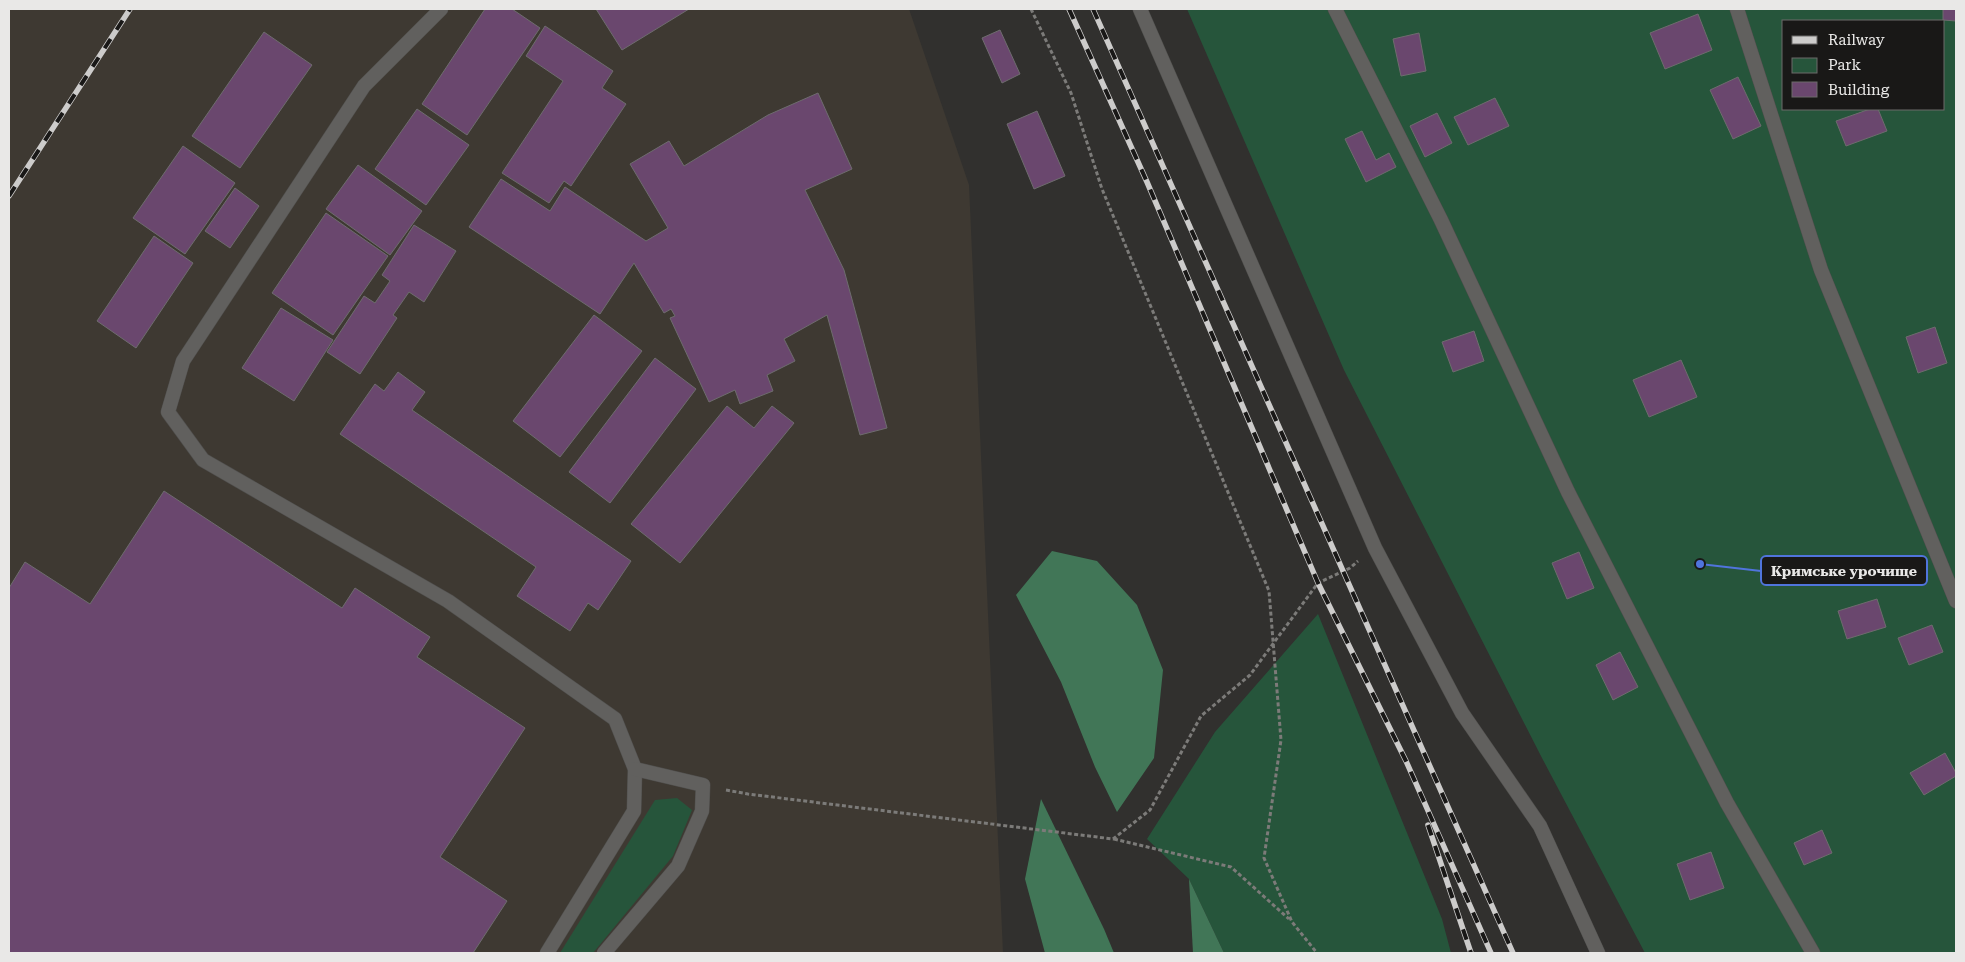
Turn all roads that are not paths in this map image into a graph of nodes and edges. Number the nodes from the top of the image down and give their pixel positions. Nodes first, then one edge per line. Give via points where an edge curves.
1 (441, 9) edge
2 (1140, 9) edge
3 (1335, 9) edge
4 (1736, 9) edge
5 (1956, 601) edge
6 (636, 769) junction
7 (547, 953) edge
8 (604, 953) edge
9 (1598, 953) edge
10 (1814, 953) edge

1 - 6 lane via 364,86 183,361 168,412 202,460 448,600 615,719
2 - 9 lane via 1374,548 1462,713 1540,826
3 - 10 lane via 1441,220 1568,492 1728,803
4 - 5 lane via 1821,270
6 - 7 lane via 634,811
6 - 8 lane via 703,785 702,812 678,866

